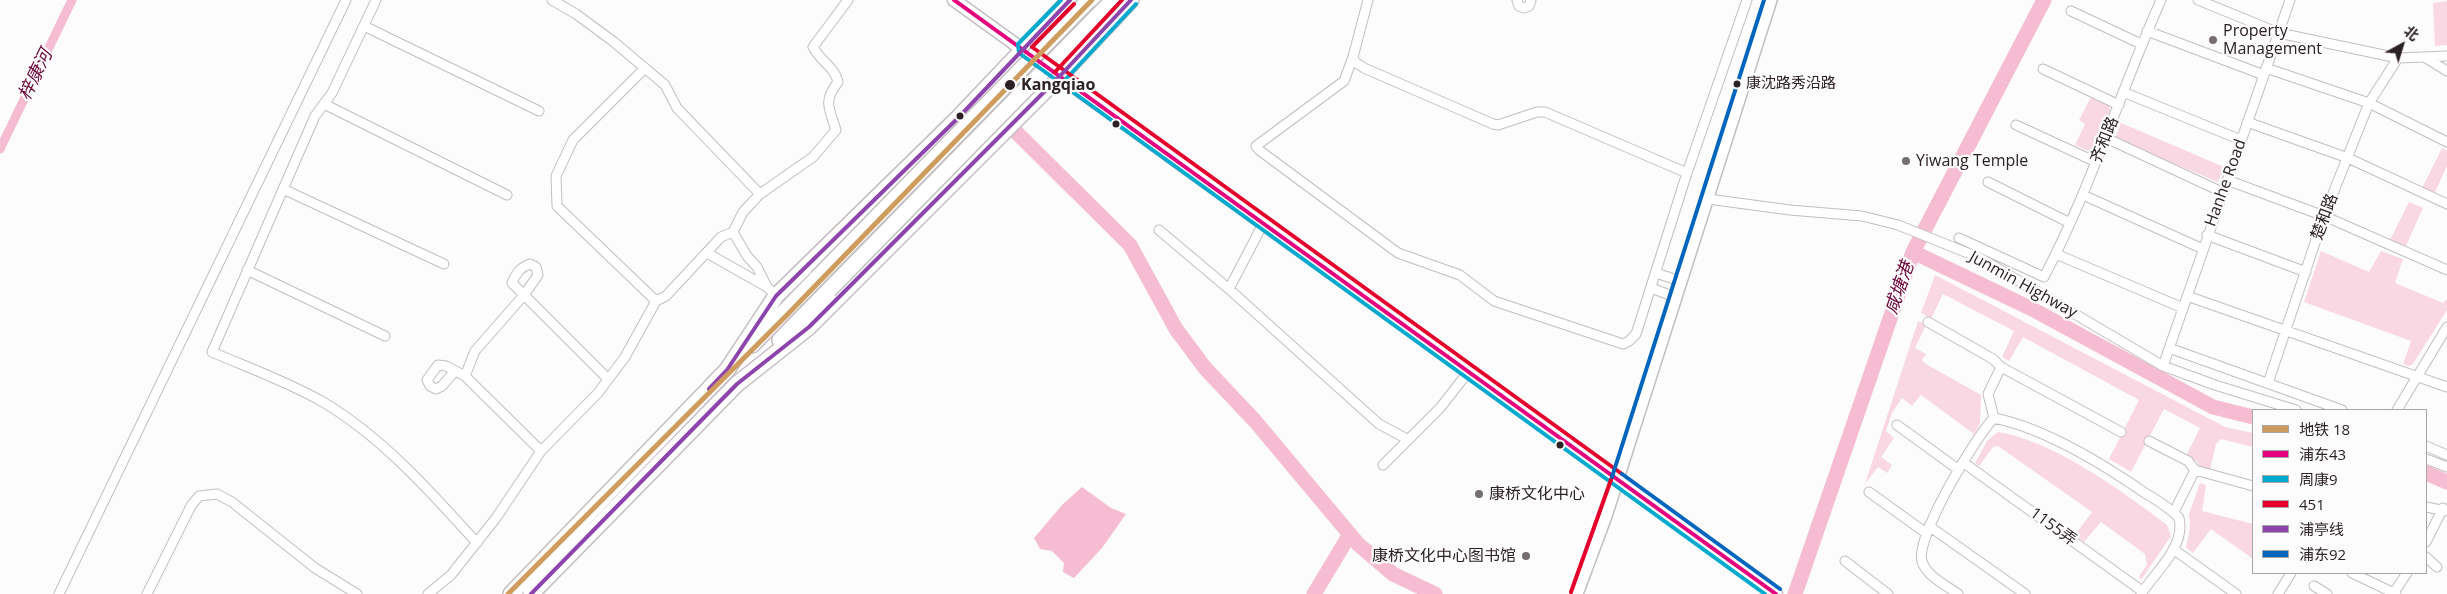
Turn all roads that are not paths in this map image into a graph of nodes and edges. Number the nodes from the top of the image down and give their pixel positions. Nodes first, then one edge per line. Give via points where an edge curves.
1 (346, 0) edge
2 (376, 0) edge
3 (552, 0) edge
4 (848, 0) edge
5 (954, 0) edge
6 (1070, 0) edge
7 (1089, 0) edge
8 (1113, 0) edge
9 (1131, 0) edge
10 (1368, 0) edge
11 (1517, 0) edge
12 (1531, 0) edge
13 (1747, 0) edge
14 (1771, 0) edge
15 (2161, 0) edge
16 (2198, 0) edge
17 (2290, 0) edge
18 (2072, 11) dead end
19 (364, 26) junction
20 (2147, 31) junction
21 (2279, 33) junction
22 (2141, 44) junction
23 (1023, 48) junction
24 (2447, 56) edge
25 (1353, 58) junction
26 (2398, 58) junction
27 (2426, 58) junction
28 (645, 68) junction
29 (2043, 69) dead end
30 (2447, 71) edge
31 (2265, 72) junction
32 (1060, 76) junction
33 (2123, 92) junction
34 (2369, 103) junction
35 (324, 104) junction
36 (2119, 105) junction
37 (539, 111) dead end
38 (2247, 122) junction
39 (2016, 125) dead end
40 (2106, 138) junction
41 (2241, 140) junction
42 (2447, 142) edge
43 (2348, 158) junction
44 (2094, 161) junction
45 (1687, 173) junction
46 (2227, 180) junction
47 (1988, 182) dead end
48 (283, 189) junction
49 (2222, 192) junction
50 (760, 194) junction
51 (508, 195) dead end
52 (2084, 195) junction
53 (1708, 199) junction
54 (2447, 204) edge
55 (2324, 216) junction
56 (2070, 223) junction
57 (1263, 224) junction
58 (1159, 230) dead end
59 (733, 232) junction
60 (2208, 235) junction
61 (1958, 238) dead end
62 (2203, 249) junction
63 (707, 253) junction
64 (2056, 254) junction
65 (444, 264) dead end
66 (247, 270) junction
67 (2447, 270) edge
68 (2306, 272) junction
69 (1656, 273) junction
70 (1680, 281) junction
71 (1651, 288) junction
72 (1229, 289) junction
73 (771, 292) junction
74 (2187, 296) junction
75 (1675, 297) junction
76 (656, 301) junction
77 (2183, 308) junction
78 (1928, 322) dead end
79 (2447, 327) edge
80 (2287, 330) junction
81 (385, 336) dead end
82 (2169, 348) junction
83 (2163, 366) junction
84 (2001, 367) junction
85 (727, 370) junction
86 (1469, 371) junction
87 (454, 372) dead end
88 (465, 376) junction
89 (2417, 376) junction
90 (608, 379) junction
91 (737, 384) junction
92 (2268, 384) junction
93 (2447, 387) edge
94 (2293, 409) edge
95 (2339, 409) edge
96 (2398, 409) edge
97 (1994, 418) junction
98 (1897, 425) dead end
99 (2121, 432) dead end
100 (1407, 439) junction
101 (2149, 441) dead end
102 (2427, 446) edge
103 (541, 451) junction
104 (2447, 455) edge
105 (2427, 458) edge
106 (1383, 465) dead end
107 (1961, 467) junction
108 (2447, 467) edge
109 (2195, 470) junction
110 (1618, 479) junction
111 (2252, 486) edge
112 (1869, 492) dead end
113 (2427, 506) edge
114 (2444, 510) edge
115 (2174, 512) junction
116 (1928, 530) junction
117 (2427, 540) edge
118 (477, 542) junction
119 (2173, 549) junction
120 (2427, 558) edge
121 (1845, 561) dead end
122 (2437, 566) dead end
123 (2290, 574) edge
124 (2354, 574) edge
125 (2406, 574) edge
126 (2314, 586) dead end
127 (1774, 593) edge
128 (2141, 593) edge
129 (59, 594) edge
130 (147, 594) edge
131 (358, 594) edge
132 (428, 594) edge
133 (511, 594) edge
134 (531, 594) edge
135 (1577, 594) edge
136 (1888, 594) edge
137 (1957, 594) edge
138 (2025, 594) edge
139 (2236, 594) edge
140 (2278, 594) edge
141 (2327, 594) edge
142 (2394, 594) edge

1 - 129 street
2 - 19 street
3 - 28 street via 576,14
4 - 50 street via 813,47 817,56 836,73 838,82 829,94 828,106 836,130 813,157
5 - 23 main road
6 - 23 main road
7 - 85 main road, bridge
8 - 91 main road, bridge
9 - 32 main road
10 - 25 street
11 - 12 street via 1524,8
13 - 45 street
14 - 53 street
15 - 20 street, 齐和路
16 - 21 street
17 - 21 street, Hanhe Road
18 - 22 street
19 - 35 street via 332,94
19 - 37 street
20 - 22 street, 齐和路
20 - 31 street
21 - 26 street
21 - 31 street, Hanhe Road
22 - 33 street, 齐和路
23 - 32 main road
23 - 73 main road via 958,118
24 - 27 street
25 - 45 street via 1364,68 1493,124 1545,112
25 - 71 street via 1344,81 1256,146 1259,150 1398,253 1460,275 1494,301 1622,344 1636,334
26 - 27 street
26 - 34 street, 楚和路
27 - 30 street
28 - 50 street via 665,85 677,108
28 - 76 street via 573,140 556,176 557,206
29 - 36 street
31 - 34 street
31 - 38 street, Hanhe Road
32 - 57 main road
32 - 91 main road via 809,327
33 - 36 street, 齐和路
33 - 41 street
34 - 42 street
34 - 43 street, 楚和路
35 - 48 street via 315,116
35 - 51 street
36 - 40 street, 齐和路
38 - 41 street, Hanhe Road
38 - 43 street
39 - 44 street
40 - 44 street, 齐和路
40 - 49 street
41 - 46 street, Hanhe Road
43 - 54 street
43 - 55 street, 楚和路
44 - 52 street, 齐和路
45 - 69 street
46 - 49 street, Hanhe Road
46 - 55 street
47 - 56 street
48 - 65 street
48 - 66 street
49 - 60 street, Hanhe Road
50 - 59 street via 743,212
52 - 56 street, 齐和路
52 - 62 street
53 - 70 street
53 - 83 street, Junmin Highway via 1862,216 1898,225 1987,262
55 - 67 street
55 - 68 street, 楚和路
56 - 64 street, 齐和路
57 - 72 street
57 - 86 main road
58 - 72 street
59 - 63 street via 721,238
59 - 73 street
60 - 62 street, Hanhe Road
60 - 68 street
61 - 64 street, 齐和路 via 2044,277
62 - 74 street, Hanhe Road
63 - 73 street
63 - 76 street via 666,296
64 - 77 street
66 - 81 street
66 - 118 street via 212,352 323,402 358,427 426,487
68 - 80 street, 楚和路
69 - 70 street
69 - 71 street
70 - 75 street
71 - 75 street
72 - 100 street via 1379,424
73 - 85 main road
74 - 77 street, Hanhe Road
74 - 80 street
75 - 110 street
76 - 90 street via 625,357
77 - 82 street, Hanhe Road
78 - 84 street via 1993,359
79 - 89 street
80 - 89 street
80 - 92 street, 楚和路
82 - 83 street, Hanhe Road
82 - 92 street
83 - 94 street, Junmin Highway via 2215,386
84 - 97 street via 1988,394
84 - 99 street
85 - 133 main road
86 - 100 street via 1440,408
86 - 110 main road
87 - 88 street
88 - 90 street via 475,351 524,295
88 - 103 street
89 - 93 street
89 - 96 street
90 - 103 street
91 - 134 main road
92 - 95 street
97 - 107 street
97 - 115 street via 2012,422 2083,454
98 - 107 street, 1155弄
100 - 106 street
101 - 109 street via 2188,461
102 - 104 street
103 - 118 street
105 - 108 street
107 - 116 street
107 - 128 street, 1155弄
109 - 111 street
109 - 115 street
110 - 127 main road
110 - 135 street
112 - 116 street
113 - 114 street
114 - 117 street
115 - 119 street, 1155弄 via 2182,529
116 - 137 street via 1920,551 1925,569
116 - 138 street
118 - 132 street via 451,575
119 - 128 street, 1155弄
119 - 139 street
120 - 122 street
121 - 136 street
123 - 140 street
124 - 142 street
125 - 142 street
126 - 141 street
130 - 131 street via 191,506 199,496 216,494 232,502 315,568

